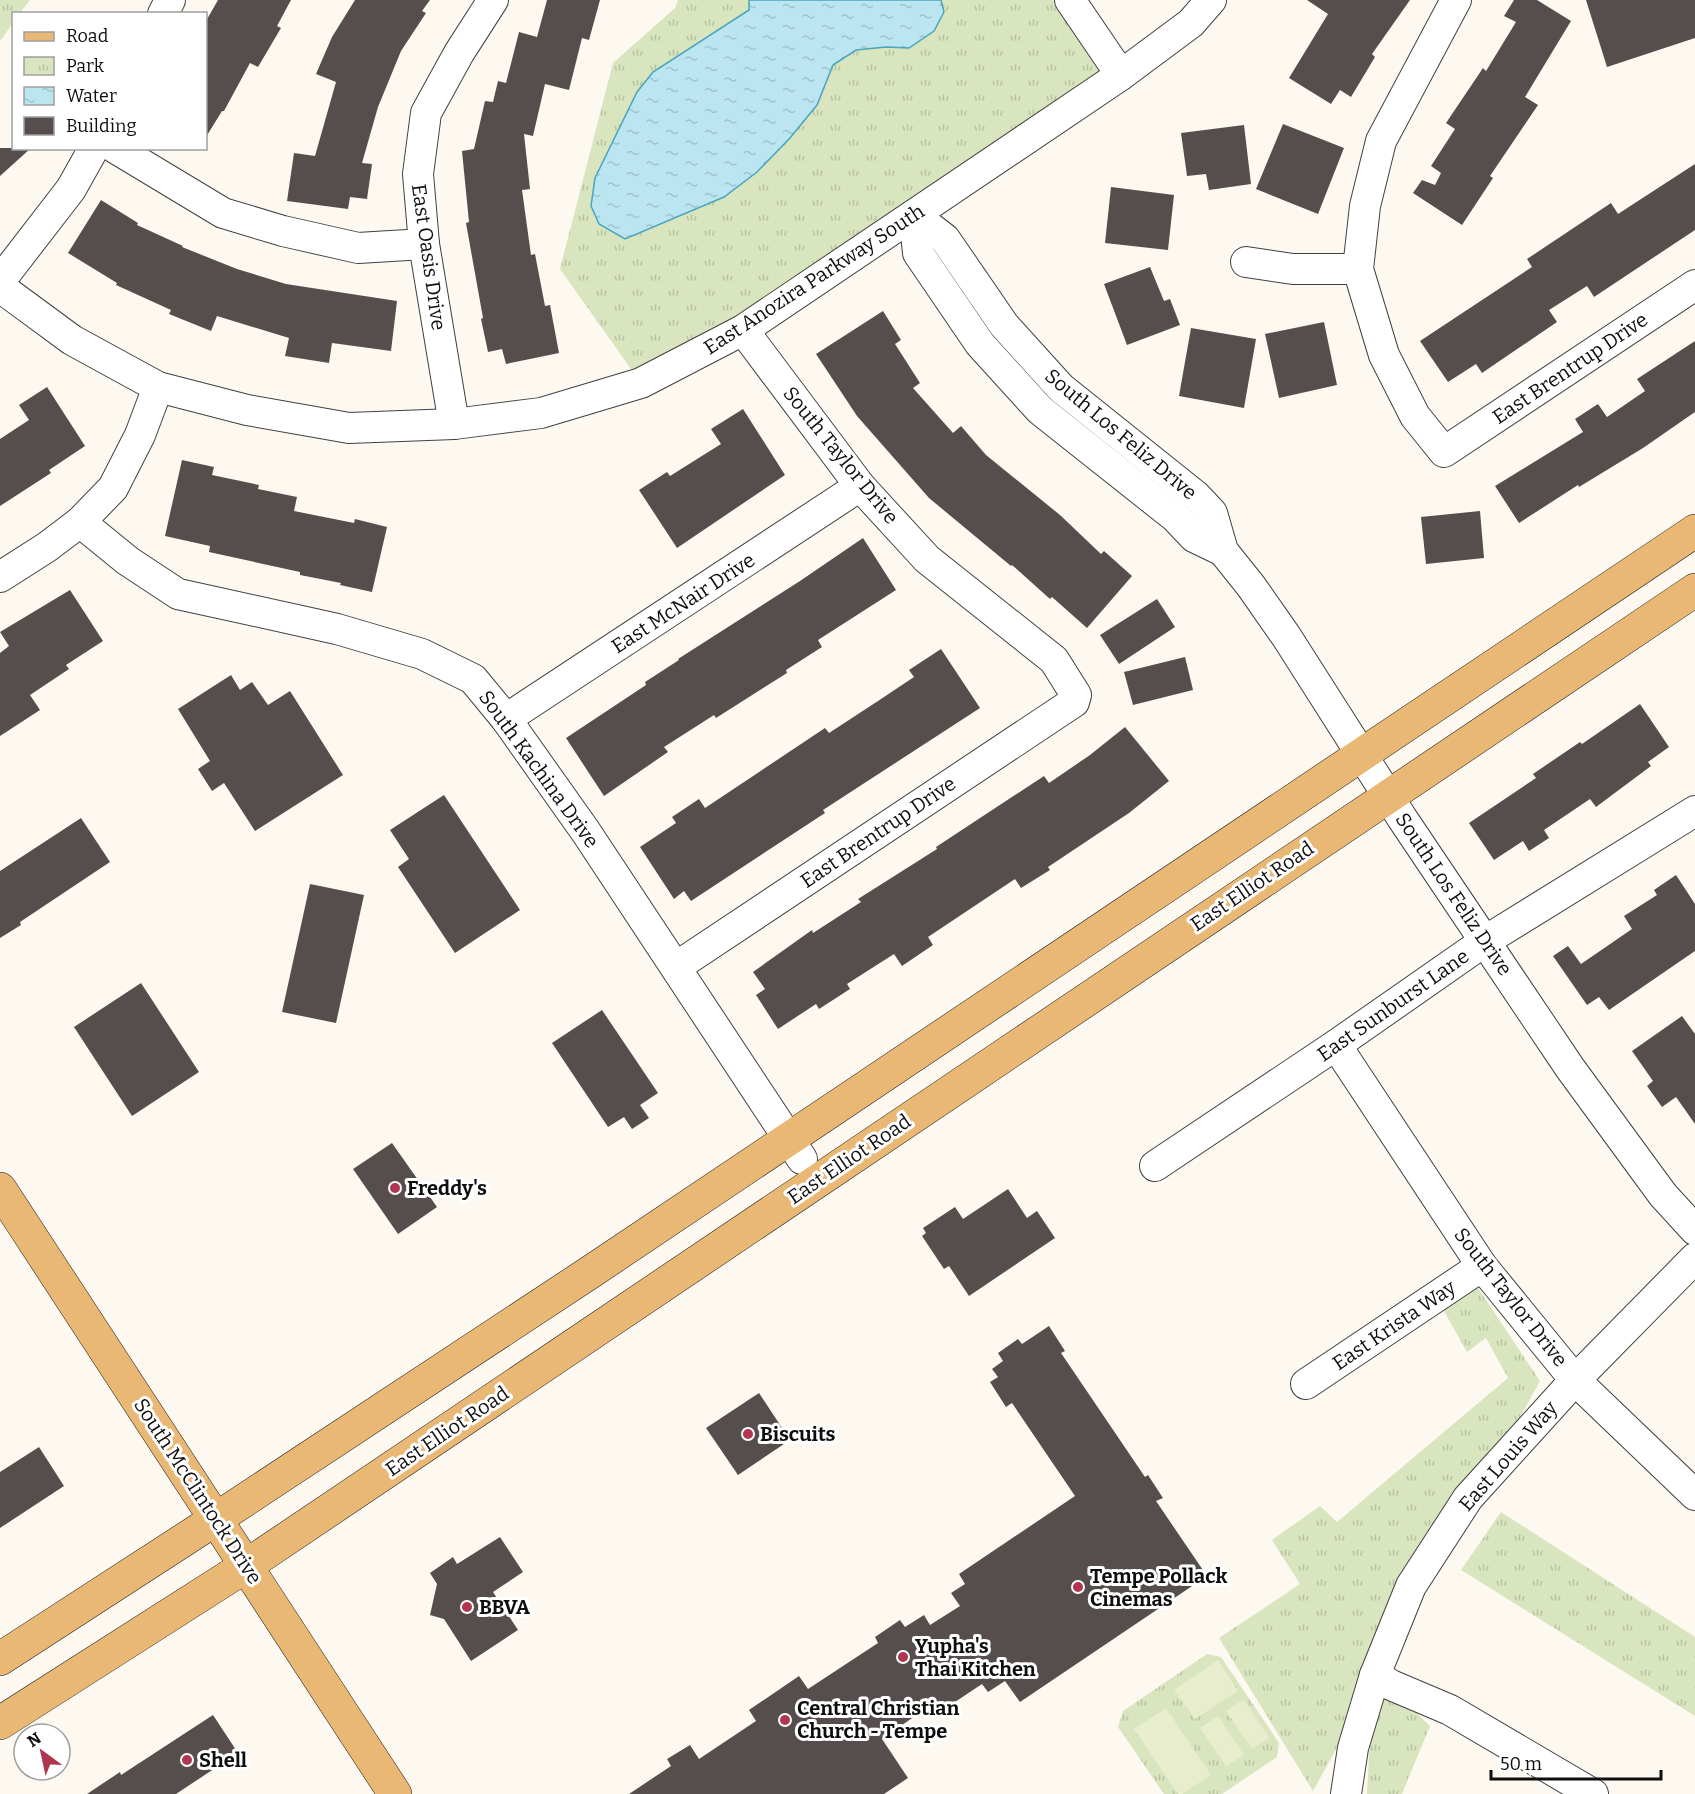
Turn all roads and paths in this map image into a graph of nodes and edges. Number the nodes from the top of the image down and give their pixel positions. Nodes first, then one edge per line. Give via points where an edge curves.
1 (494, 0) edge
2 (1070, 0) edge
3 (1211, 0) edge
4 (1456, 0) edge
5 (1121, 75) junction
6 (93, 150) edge
7 (118, 150) edge
8 (914, 215) junction
9 (424, 244) junction
10 (1246, 262) dead end
11 (1358, 269) junction
12 (0, 281) edge
13 (1695, 285) edge
14 (0, 287) edge
15 (743, 330) junction
16 (158, 387) junction
17 (454, 424) junction
18 (860, 486) junction
19 (80, 522) junction
20 (1695, 531) edge
21 (0, 577) edge
22 (1695, 590) edge
23 (1076, 695) joint
24 (506, 719) junction
25 (1363, 754) junction
26 (1388, 795) junction
27 (1695, 811) edge
28 (1485, 941) junction
29 (676, 967) junction
30 (1336, 1045) junction
31 (796, 1149) junction
32 (1155, 1166) dead end
33 (0, 1189) edge
34 (1695, 1230) edge
35 (1695, 1258) edge
36 (1482, 1266) junction
37 (1575, 1380) junction
38 (1306, 1384) dead end
39 (1695, 1495) edge
40 (216, 1519) junction
41 (246, 1566) junction
42 (0, 1659) edge
43 (1375, 1675) junction
44 (0, 1722) edge
45 (395, 1794) edge
46 (1347, 1794) edge
47 (1593, 1794) edge

1 - 9 street, East Oasis Drive via 426,113 418,174
2 - 5 street
3 - 5 street, East Anozira Parkway South via 1191,23
4 - 11 street via 1382,141 1365,206
5 - 8 street, East Anozira Parkway South
6 - 12 street via 71,189
7 - 9 street via 223,213 358,248
8 - 15 street, East Anozira Parkway South
8 - 25 street, South Los Feliz Drive via 918,254 980,344 1040,410 1194,537 1223,551 1280,628
9 - 17 street, East Oasis Drive
10 - 11 street via 1293,269
11 - 13 street, East Brentrup Drive via 1384,355 1415,416 1444,452
14 - 16 street, East Anozira Parkway South via 72,340
15 - 17 street, East Anozira Parkway South via 641,383 541,413
15 - 18 street, South Taylor Drive
16 - 17 street, East Anozira Parkway South via 247,410 349,428
16 - 19 street via 140,435 112,488
18 - 23 street, South Taylor Drive via 927,559 1054,660
18 - 24 street, East McNair Drive
19 - 21 street
19 - 24 street, South Kachina Drive via 128,561 178,594 337,629 422,654 473,679
20 - 25 main road
22 - 26 main road, East Elliot Road
23 - 29 street, East Brentrup Drive via 1074,702
24 - 29 street, South Kachina Drive
25 - 26 street, South Los Feliz Drive
25 - 31 main road
26 - 28 street, South Los Feliz Drive
26 - 41 main road, East Elliot Road
27 - 28 street, East Sunburst Lane
28 - 30 street, East Sunburst Lane
28 - 34 street, South Los Feliz Drive via 1598,1107
29 - 31 street, South Kachina Drive
30 - 32 street, East Sunburst Lane
30 - 36 street, South Taylor Drive
31 - 40 main road
33 - 40 main road, South McClintock Drive
35 - 37 street, East Louis Way
36 - 37 street, South Taylor Drive
36 - 38 street, East Krista Way
37 - 39 street, South Taylor Drive
37 - 43 street, East Louis Way via 1468,1498 1411,1586
40 - 41 main road, South McClintock Drive
40 - 42 main road
41 - 44 main road, East Elliot Road
41 - 45 main road, South McClintock Drive
43 - 46 street, East Louis Way via 1353,1748
43 - 47 street via 1391,1686 1450,1710

